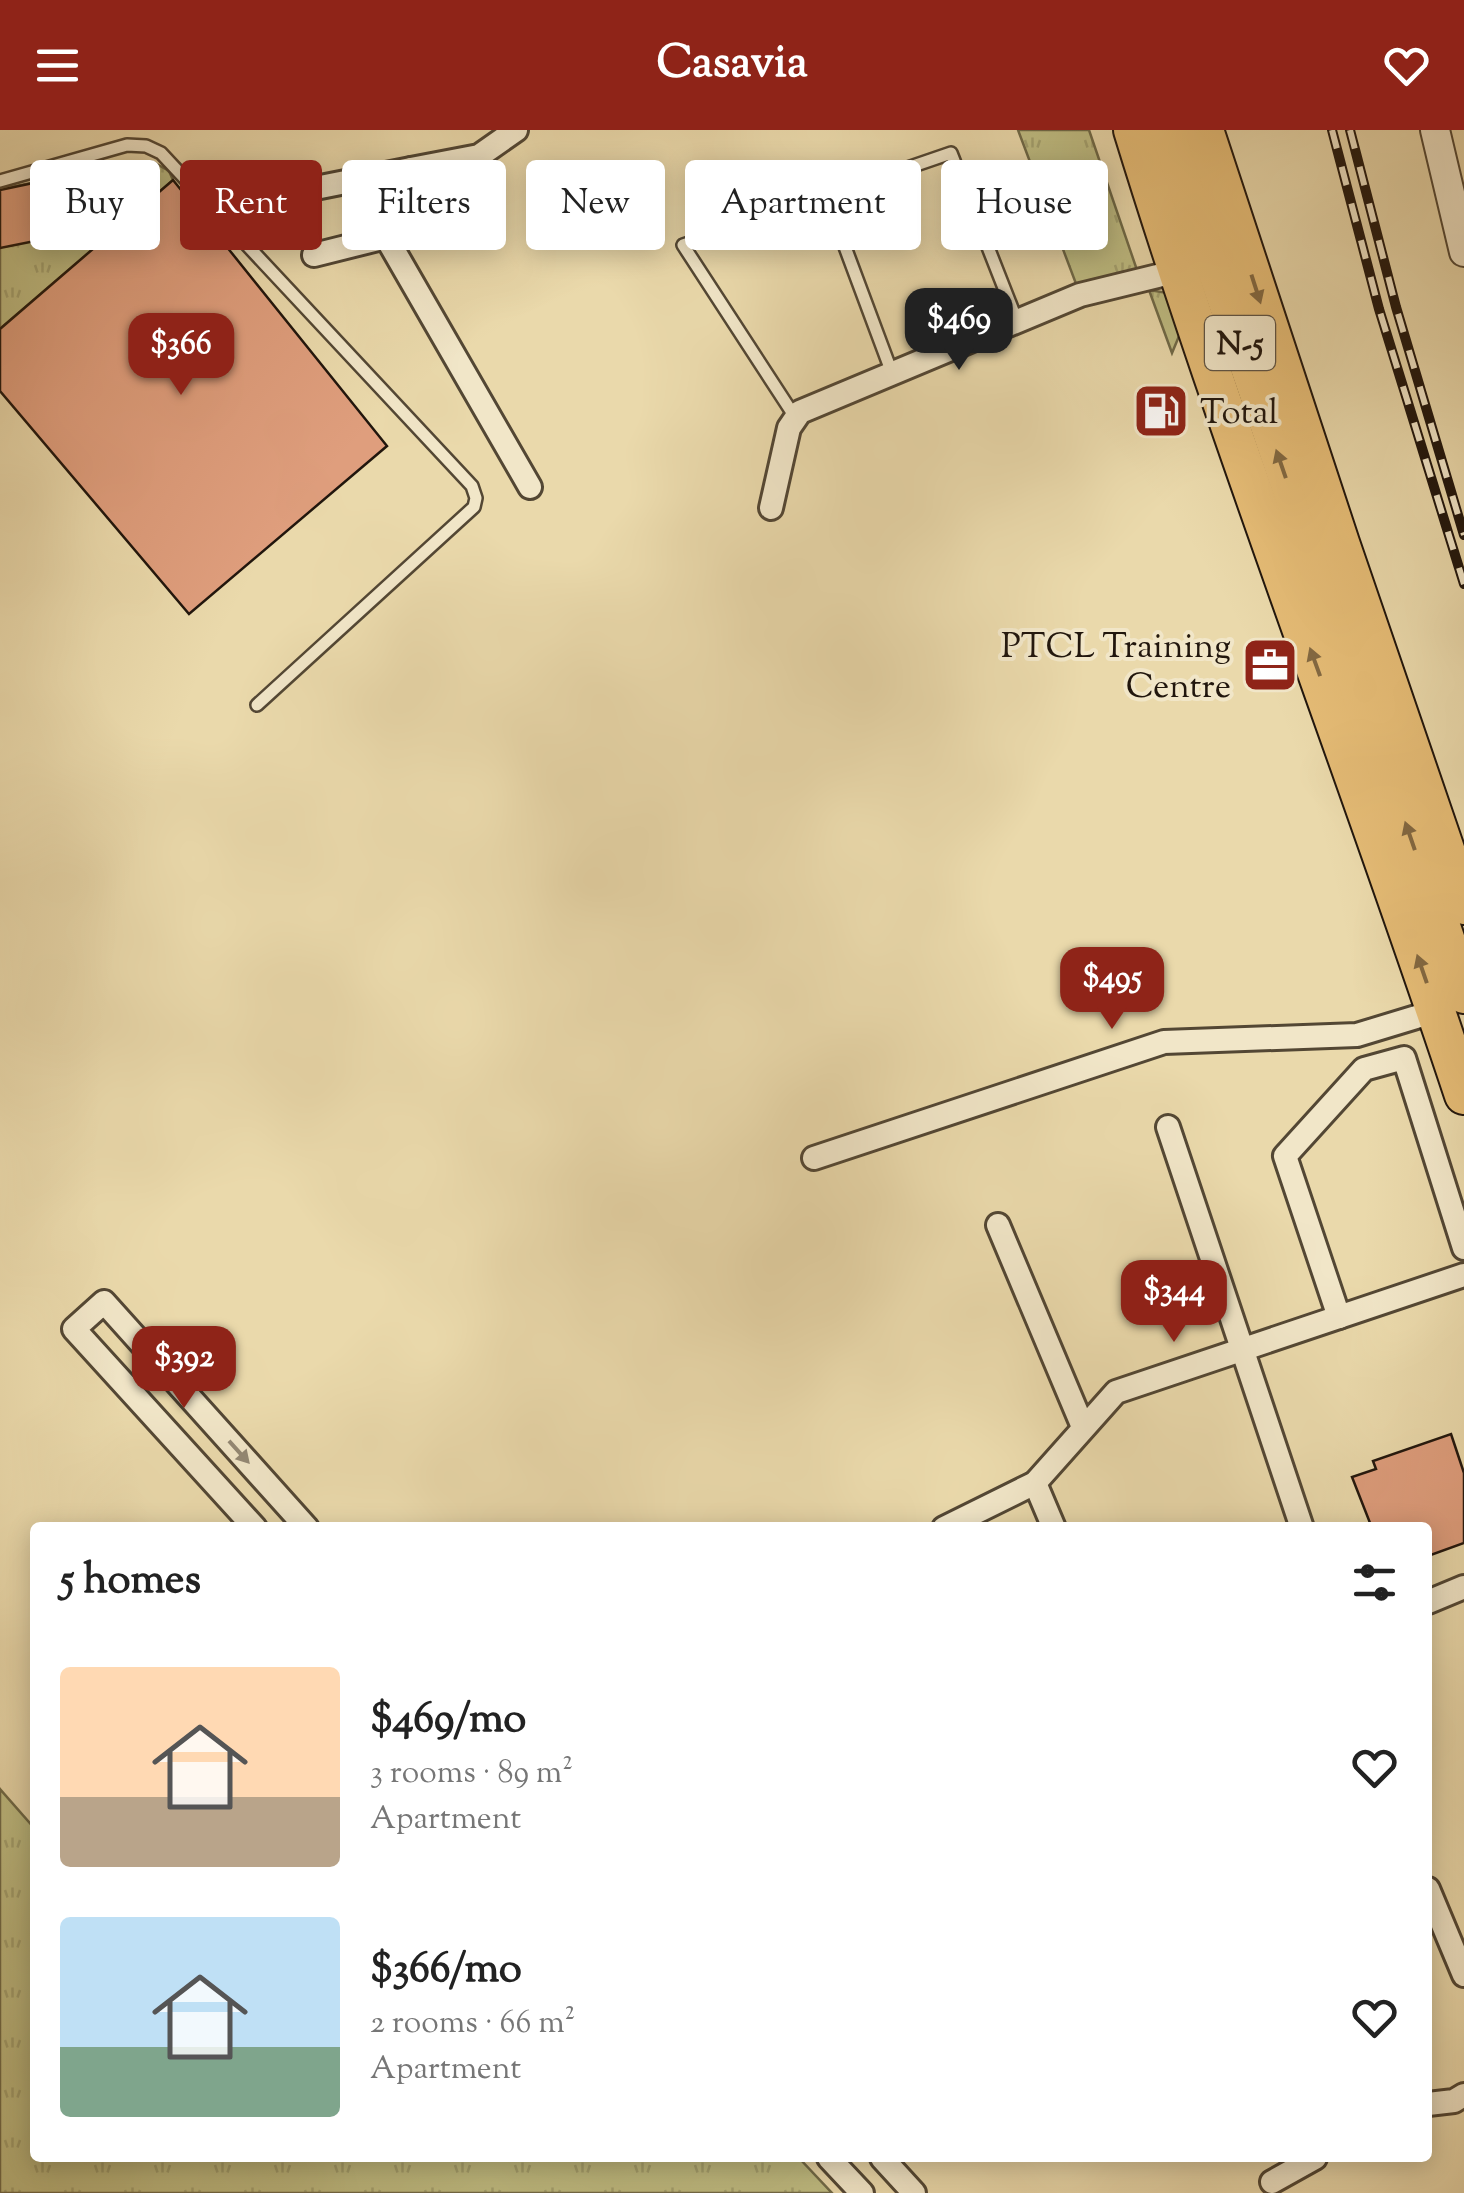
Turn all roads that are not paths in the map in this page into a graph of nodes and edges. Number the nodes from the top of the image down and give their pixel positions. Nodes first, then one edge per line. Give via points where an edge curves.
1 (516, 130) edge
2 (1133, 130) edge
3 (1168, 130) edge
4 (1204, 130) edge
5 (1435, 130) edge
6 (458, 160) edge
7 (921, 163) edge
8 (0, 182) edge
9 (342, 249) edge
10 (394, 250) edge
11 (686, 250) edge
12 (846, 250) edge
13 (1464, 252) edge
14 (314, 256) dead end
15 (1178, 271) junction
16 (1017, 321) junction
17 (892, 373) junction
18 (795, 417) junction
19 (530, 486) dead end
20 (771, 508) dead end
21 (1326, 550) junction
22 (257, 706) dead end
23 (1464, 905) edge
24 (1450, 1003) edge
25 (1464, 1095) edge
26 (1168, 1128) dead end
27 (814, 1158) dead end
28 (998, 1225) dead end
29 (1464, 1248) edge
30 (1464, 1275) edge
31 (1339, 1317) junction
32 (1240, 1350) junction
33 (1083, 1427) junction
34 (1034, 1483) junction
35 (250, 1522) edge
36 (302, 1522) edge
37 (956, 1522) edge
38 (1051, 1522) edge
39 (1300, 1522) edge
40 (1464, 1587) edge
41 (1432, 1600) edge
42 (1432, 1899) edge
43 (1464, 1975) edge
44 (1464, 2095) edge
45 (1432, 2103) edge
46 (834, 2162) edge
47 (886, 2162) edge
48 (1308, 2162) edge
49 (1272, 2182) dead end
50 (862, 2193) edge
51 (914, 2193) edge

1 - 6 street via 479,156
2 - 15 highway
21 -> 3 highway, N-5
4 -> 21 highway, N-5
5 - 13 street
7 - 16 lane via 951,153
8 - 22 lane via 127,145 160,153 472,486 474,508
9 - 14 street
10 - 19 street
11 - 18 lane
12 - 17 lane
15 - 16 street via 1080,295
24 -> 15 highway
16 - 17 street
17 - 18 street
18 - 20 street
21 - 23 highway
24 -> 21 highway
24 - 25 highway
24 - 27 street via 1357,1035 1164,1042
26 - 32 street
28 - 33 street
29 - 31 street via 1404,1058 1364,1069 1284,1156
30 - 31 street
31 - 32 street
32 - 33 street via 1116,1392
32 - 39 street
33 - 34 street
34 - 37 street
34 - 38 street
35 -> 36 street via 74,1329 104,1302
40 - 41 street
42 - 43 street
44 - 45 street
46 - 50 street
47 - 51 street
48 - 49 street

